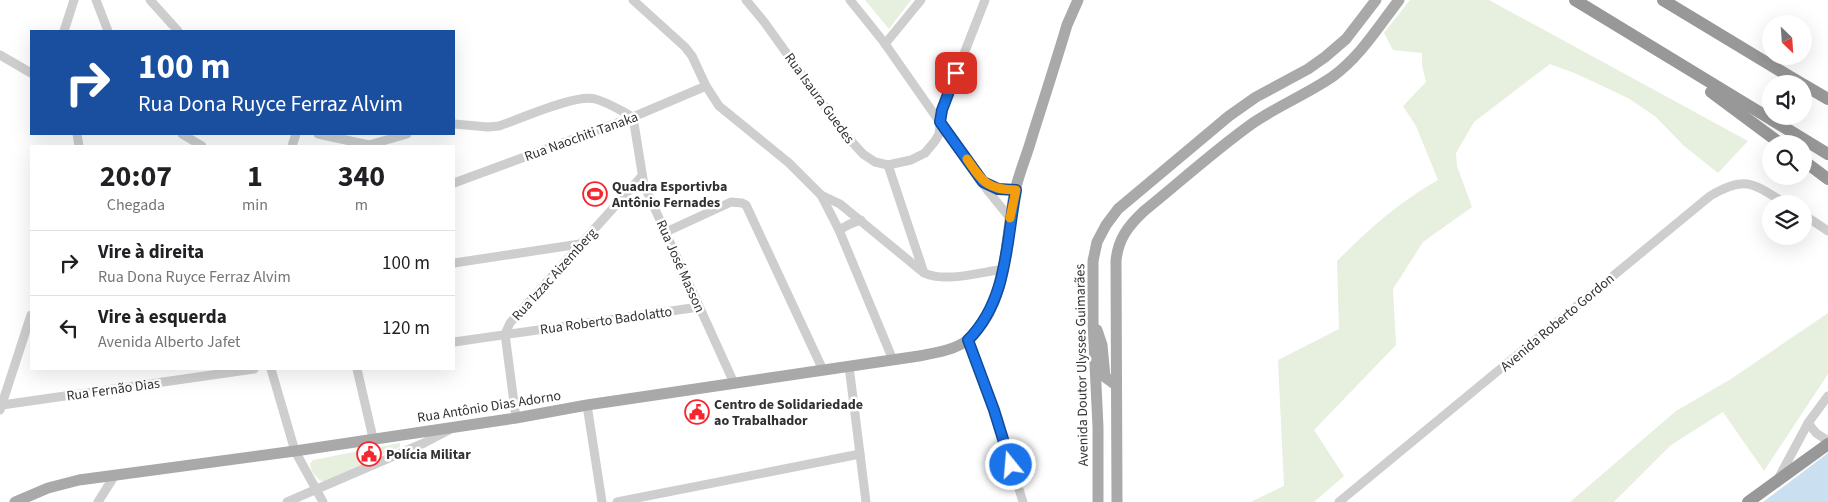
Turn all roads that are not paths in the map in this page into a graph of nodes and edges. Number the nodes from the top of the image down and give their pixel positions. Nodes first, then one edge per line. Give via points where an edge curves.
1 (74, 0) edge
2 (96, 0) edge
3 (150, 0) edge
4 (633, 0) edge
5 (746, 0) edge
6 (850, 0) edge
7 (921, 0) edge
8 (985, 0) edge
9 (1078, 0) edge
10 (1376, 0) edge
11 (1399, 0) edge
12 (1575, 0) edge
13 (1663, 0) edge
14 (64, 30) edge
15 (108, 30) edge
16 (177, 30) edge
17 (1350, 34) junction
18 (885, 44) junction
19 (1648, 46) junction
20 (0, 55) edge
21 (30, 72) edge
22 (1788, 75) edge
23 (1292, 77) junction
24 (1319, 85) junction
25 (706, 86) junction
26 (1812, 89) edge
27 (1826, 97) edge
28 (634, 117) junction
29 (940, 122) junction
30 (455, 124) edge
31 (1253, 124) junction
32 (184, 135) edge
33 (323, 135) edge
34 (404, 135) edge
35 (1769, 135) edge
36 (200, 145) edge
37 (369, 145) edge
38 (369, 145) edge
39 (1828, 154) edge
40 (888, 166) junction
41 (1812, 167) edge
42 (642, 176) junction
43 (1828, 179) edge
44 (983, 182) junction
45 (455, 183) edge
46 (1016, 190) junction
47 (822, 195) junction
48 (1772, 195) edge
49 (1010, 218) junction
50 (861, 220) junction
51 (1812, 220) edge
52 (839, 230) junction
53 (1828, 231) edge
54 (666, 232) junction
55 (580, 244) junction
56 (455, 264) edge
57 (1004, 269) junction
58 (924, 273) junction
59 (699, 307) junction
60 (30, 320) edge
61 (1093, 322) junction
62 (506, 334) junction
63 (968, 340) junction
64 (455, 342) edge
65 (893, 360) junction
66 (849, 366) junction
67 (247, 370) edge
68 (271, 370) edge
69 (357, 370) edge
70 (823, 370) junction
71 (734, 383) junction
72 (1116, 385) junction
73 (1828, 396) edge
74 (587, 405) junction
75 (1, 407) edge
76 (516, 418) junction
77 (1808, 423) junction
78 (456, 426) junction
79 (413, 433) junction
80 (373, 438) junction
81 (1828, 442) edge
82 (295, 451) junction
83 (406, 451) junction
84 (860, 454) junction
85 (115, 475) junction
86 (1778, 479) junction
87 (316, 490) junction
88 (15, 502) edge
89 (98, 502) edge
90 (287, 502) edge
91 (323, 502) edge
92 (602, 502) edge
93 (617, 502) edge
94 (866, 502) edge
95 (1022, 502) edge
96 (1098, 502) edge
97 (1117, 502) edge
98 (1339, 502) edge
99 (1748, 502) edge

1 - 14 street
2 - 15 street
3 - 16 street
4 - 25 street via 685,47
5 - 40 street, Rua Isaura Guedes via 852,143 869,158
6 - 18 street
7 - 18 street
8 - 29 street
9 - 46 main road
10 - 17 main road, Avenida Doutor Ulysses Guimarães
11 - 24 main road via 1348,64
12 - 19 highway
13 - 22 highway
17 - 23 main road, Avenida Doutor Ulysses Guimarães via 1325,57
17 - 24 main road via 1345,45 1311,74 1311,81
18 - 29 street
19 - 35 highway
19 - 39 highway
20 - 21 street
23 - 31 main road via 1300,84 1299,90 1268,105
23 - 61 main road, Avenida Doutor Ulysses Guimarães via 1229,116 1118,208 1094,251
24 - 31 main road
25 - 28 street, Rua Naochiti Tanaka
25 - 47 street via 718,106 789,163
26 - 27 highway
28 - 30 street via 594,98 583,98 499,126
28 - 42 street, Rua José Masson
28 - 45 street, Rua Naochiti Tanaka
29 - 40 street via 939,134 925,152 911,160
29 - 44 street
31 - 72 main road via 1144,211 1123,233 1116,261
32 - 36 street
33 - 37 street
34 - 38 street
40 - 58 street
41 - 43 highway
42 - 54 street, Rua José Masson
42 - 55 street, Rua Izzac Aizemberg
44 - 46 street via 998,189
44 - 49 street
46 - 49 main road
47 - 50 street
47 - 52 street
48 - 98 street, Avenida Roberto Gordon via 1757,186 1737,183 1710,196
49 - 57 main road
50 - 52 street
50 - 58 street
51 - 53 street
52 - 65 street
54 - 59 street, Rua José Masson
54 - 70 street via 731,202 746,206
55 - 56 street
55 - 62 street, Rua Izzac Aizemberg via 516,314
57 - 58 street via 945,278
57 - 63 main road via 993,306
59 - 62 street, Rua Roberto Badolatto
59 - 71 street, Rua José Masson
60 - 75 street
61 - 72 main road via 1102,345 1105,377
61 - 96 main road, Avenida Doutor Ulysses Guimarães via 1098,396
62 - 64 street, Rua Roberto Badolatto
62 - 76 street, Rua Izzac Aizemberg
63 - 65 main road, Rua Antônio Dias Adorno via 951,349
63 - 95 street via 994,410
65 - 66 main road, Rua Antônio Dias Adorno
66 - 70 main road, Rua Antônio Dias Adorno
66 - 84 street
67 - 75 street, Rua Fernão Dias
68 - 82 street
69 - 80 street
70 - 71 main road, Rua Antônio Dias Adorno
71 - 74 main road, Rua Antônio Dias Adorno
72 - 97 main road
73 - 77 street
74 - 76 main road, Rua Antônio Dias Adorno
74 - 92 street
76 - 78 main road, Rua Antônio Dias Adorno
77 - 81 street
77 - 86 street
78 - 79 main road, Rua Antônio Dias Adorno
78 - 83 street
79 - 80 main road, Rua Antônio Dias Adorno
79 - 83 street
80 - 82 main road, Rua Antônio Dias Adorno
81 - 86 highway
82 - 85 main road, Rua Antônio Dias Adorno
82 - 87 street
83 - 87 street
84 - 93 street
84 - 94 street
85 - 88 main road, Rua Antônio Dias Adorno via 48,488
85 - 89 street
86 - 99 highway
87 - 90 street
87 - 91 street

